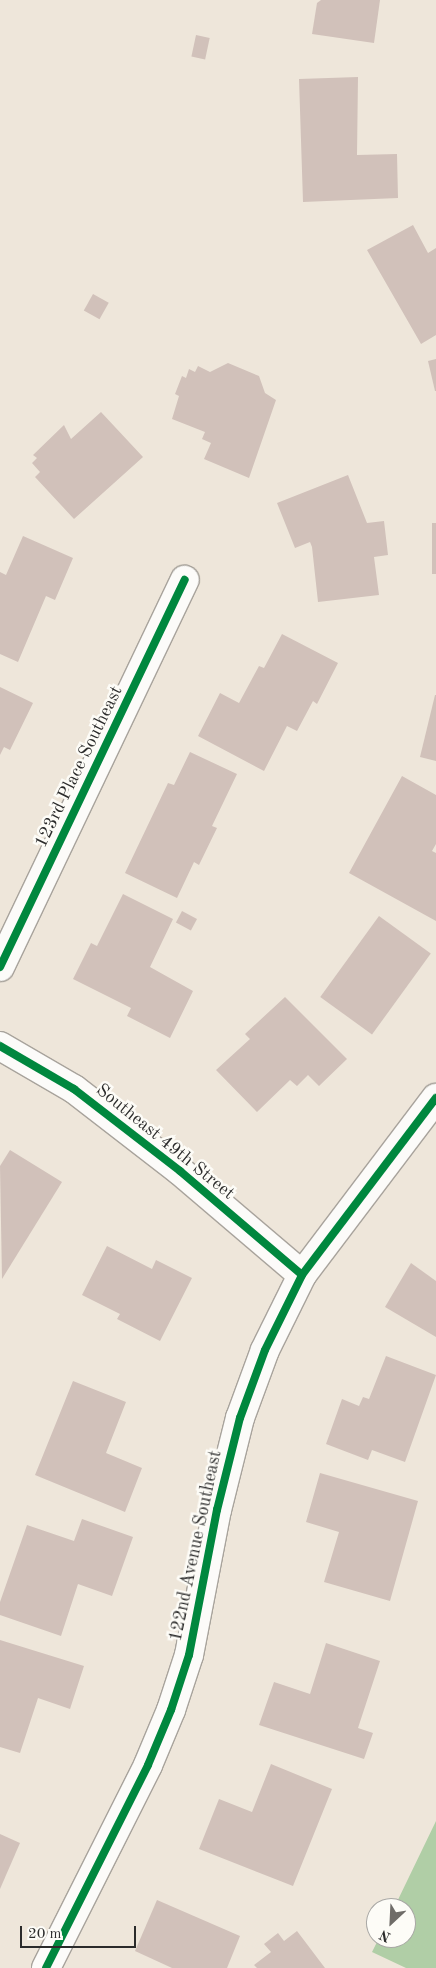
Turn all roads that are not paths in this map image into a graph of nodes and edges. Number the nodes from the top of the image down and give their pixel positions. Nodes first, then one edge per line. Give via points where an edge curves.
1 (185, 580) dead end
2 (0, 967) edge
3 (0, 1046) edge
4 (436, 1098) edge
5 (302, 1275) junction
6 (46, 1968) edge

1 - 2 street, 123rd Place Southeast
3 - 5 street, Southeast 49th Street via 74,1089 180,1170
4 - 5 street, 122nd Avenue Southeast
5 - 6 street, 122nd Avenue Southeast via 264,1350 240,1418 217,1510 189,1656 171,1710 148,1765

